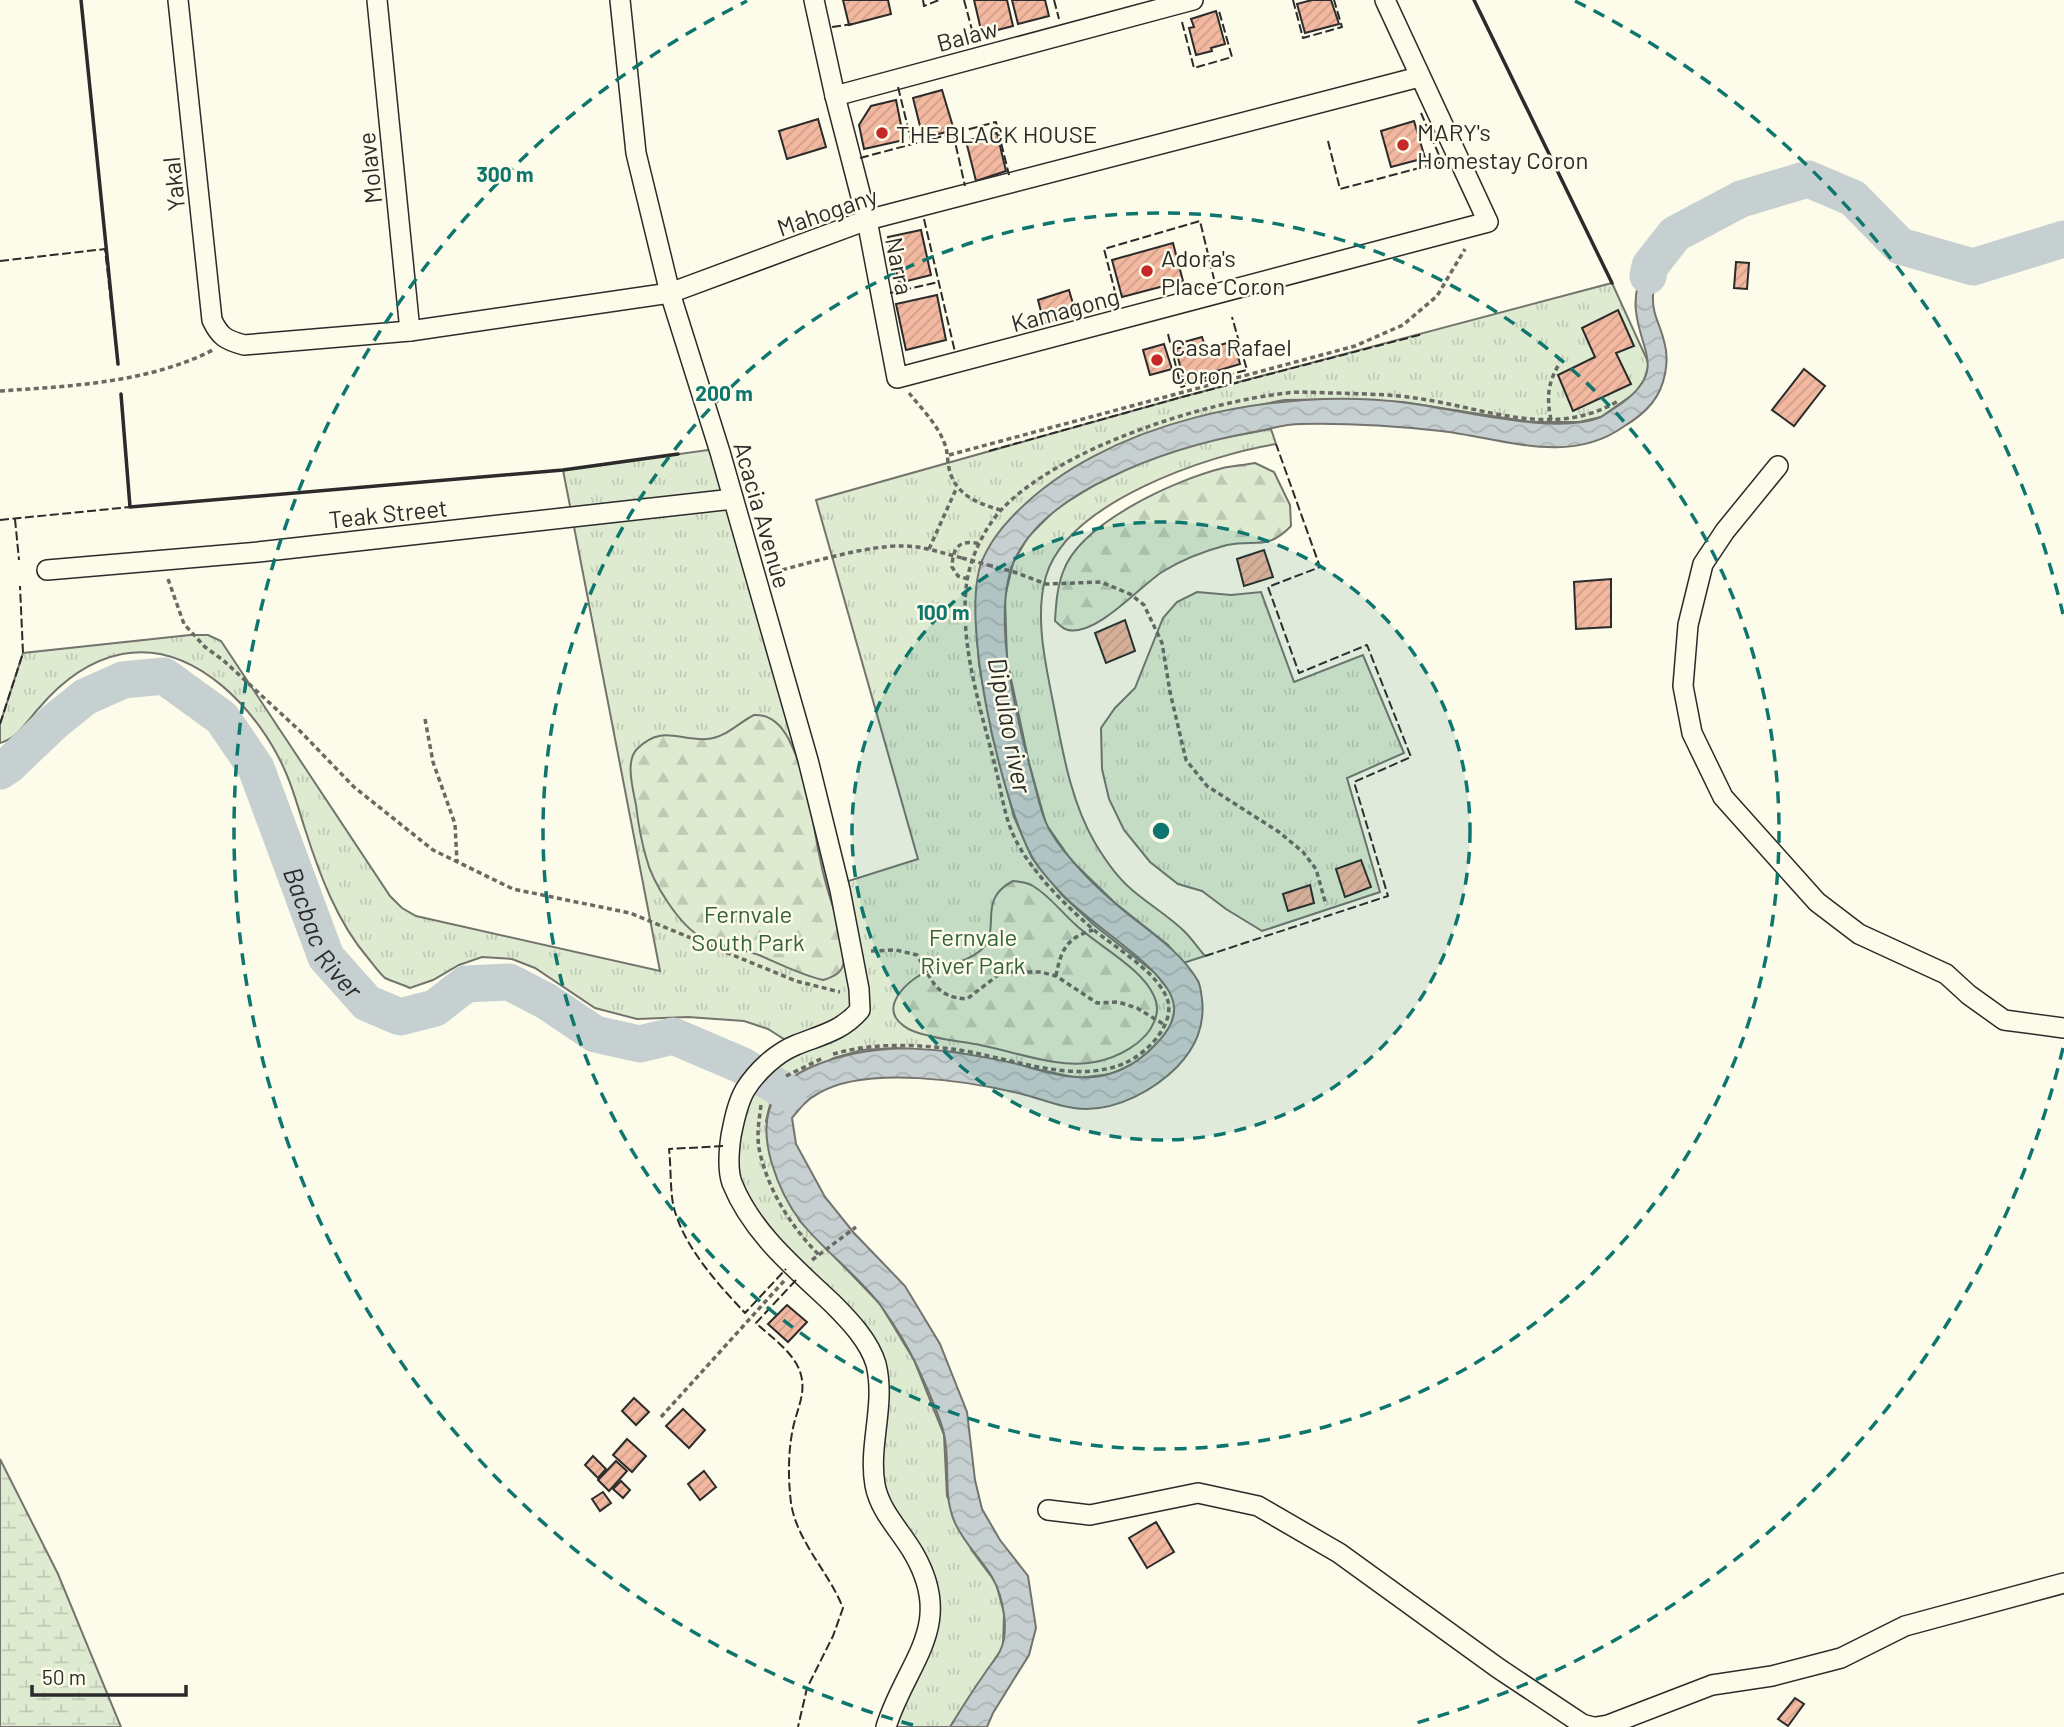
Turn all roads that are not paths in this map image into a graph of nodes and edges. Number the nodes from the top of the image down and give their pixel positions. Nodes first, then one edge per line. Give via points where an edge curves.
1 (178, 0) edge
2 (377, 0) edge
3 (620, 0) edge
4 (814, 0) edge
5 (1193, 0) edge
6 (1384, 0) edge
7 (1419, 77) junction
8 (835, 96) junction
9 (867, 220) junction
10 (670, 293) junction
11 (410, 331) junction
12 (235, 343) joint
13 (897, 378) joint
14 (1778, 466) dead end
15 (733, 499) junction
16 (47, 570) dead end
17 (2064, 1028) edge
18 (1048, 1510) dead end
19 (2064, 1583) edge
20 (886, 1727) edge
21 (1595, 1727) edge

1 - 12 street, Yakal via 212,320 218,333
2 - 11 street, Molave
3 - 10 street, Acacia Avenue via 636,153
4 - 8 street, Narra
5 - 8 street, Balaw
6 - 7 street
7 - 9 street, Mahogany
7 - 13 street, Kamagong via 1479,224
8 - 9 street, Narra
9 - 10 street, Mahogany
9 - 13 street, Narra
10 - 11 street, Mahogany
10 - 15 street, Acacia Avenue
11 - 12 street, Mahogany
14 - 17 street via 1703,564 1688,625 1683,686 1692,733 1723,797 1817,902 1859,934 1946,974 2004,1020
15 - 16 street, Teak Street via 258,552
15 - 20 street, Acacia Avenue via 808,760 852,952 860,1010 840,1028 775,1057 744,1091 729,1151 732,1181 761,1234 855,1326 876,1363 880,1408 875,1487 889,1519 915,1554 930,1591 931,1620
18 - 21 street via 1090,1516 1198,1493 1258,1506 1339,1553 1498,1668 1582,1724
19 - 21 street via 1905,1626 1841,1658 1712,1685

